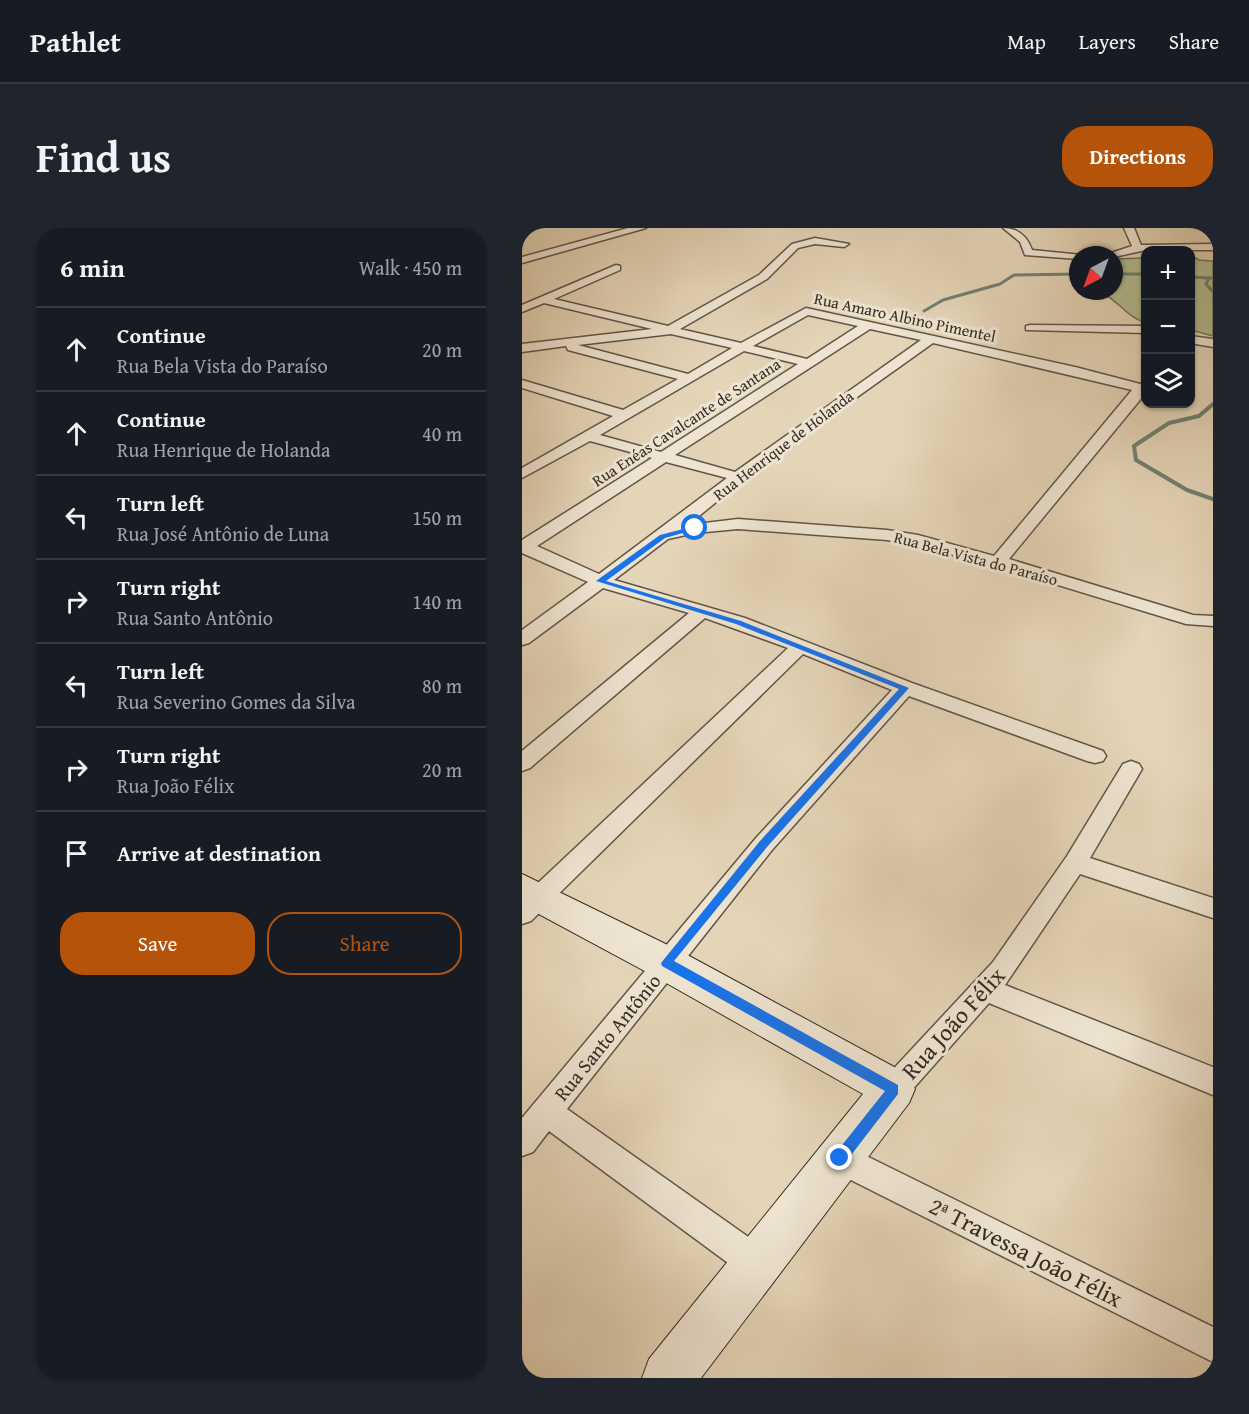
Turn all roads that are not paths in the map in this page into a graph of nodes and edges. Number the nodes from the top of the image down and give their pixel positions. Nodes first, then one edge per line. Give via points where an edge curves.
1 (641, 228) edge
2 (1008, 228) edge
3 (1129, 228) edge
4 (1030, 231) dead end
5 (1023, 240) junction
6 (844, 244) dead end
7 (1213, 247) edge
8 (1137, 248) junction
9 (1123, 252) edge
10 (1069, 255) edge
11 (522, 260) edge
12 (616, 268) dead end
13 (543, 300) junction
14 (522, 309) edge
15 (869, 324) junction
16 (1030, 328) dead end
17 (1141, 330) edge
18 (668, 331) junction
19 (931, 339) junction
20 (1195, 340) edge
21 (1213, 343) edge
22 (559, 344) junction
23 (522, 348) edge
24 (741, 349) junction
25 (809, 363) junction
26 (689, 378) junction
27 (522, 384) edge
28 (624, 415) junction
29 (588, 436) junction
30 (663, 458) junction
31 (522, 474) edge
32 (738, 477) junction
33 (662, 536) junction
34 (523, 546) edge
35 (998, 562) junction
36 (600, 581) junction
37 (701, 612) junction
38 (1213, 621) edge
39 (522, 639) edge
40 (799, 648) junction
41 (904, 688) junction
42 (1095, 756) dead end
43 (522, 763) edge
44 (1131, 769) dead end
45 (1075, 863) junction
46 (528, 900) edge
47 (1213, 908) edge
48 (666, 963) junction
49 (985, 990) junction
50 (1213, 1081) edge
51 (894, 1089) junction
52 (547, 1112) junction
53 (522, 1141) edge
54 (840, 1158) junction
55 (759, 1264) junction
56 (1213, 1345) edge
57 (668, 1378) edge

1 - 11 street
2 - 5 street
3 - 8 street
4 - 5 street
5 - 10 street via 1028,253
6 - 18 street via 815,241 795,246 763,277
7 - 8 street
8 - 9 street
12 - 13 street
13 - 14 street
13 - 18 street
15 - 19 street, Rua Amaro Albino Pimentel
15 - 24 street, Rua Amaro Albino Pimentel via 806,311
15 - 25 street, Rua Enéas Cavalcante de Santana
16 - 17 street
18 - 22 street
18 - 24 street
19 - 32 street, Rua Henrique de Holanda
19 - 35 street, Rua Amaro Albino Pimentel via 1139,388
20 - 21 street
22 - 23 street
22 - 26 street
24 - 25 street
24 - 26 street, Rua Amaro Albino Pimentel
25 - 30 street, Rua Enéas Cavalcante de Santana
26 - 28 street, Rua Amaro Albino Pimentel
27 - 28 street
28 - 29 street, Rua Amaro Albino Pimentel
29 - 30 street
29 - 31 street, Rua Amaro Albino Pimentel
30 - 32 street
30 - 34 street, Rua Enéas Cavalcante de Santana
32 - 33 street, Rua Henrique de Holanda
33 - 35 street, Rua Bela Vista do Paraíso via 712,525 768,524 918,540
33 - 36 street, Rua Henrique de Holanda
34 - 36 street
35 - 38 street, Rua Bela Vista do Paraíso via 1192,620
36 - 37 street
36 - 39 street, Rua Henrique de Holanda
37 - 40 street via 739,622
37 - 43 street
40 - 41 street
40 - 46 street
41 - 42 street
41 - 48 street, Rua Santo Antônio via 764,844
44 - 45 street, Rua João Félix
45 - 47 street
45 - 49 street, Rua João Félix
46 - 48 street
48 - 51 street
48 - 52 street, Rua Santo Antônio
49 - 50 street
49 - 51 street, Rua João Félix
51 - 54 street, Rua João Félix
52 - 53 street, Rua Santo Antônio
52 - 55 street
54 - 55 street, Rua João Félix
54 - 56 street, 2ª Travessa João Félix
55 - 57 street, Rua João Félix

